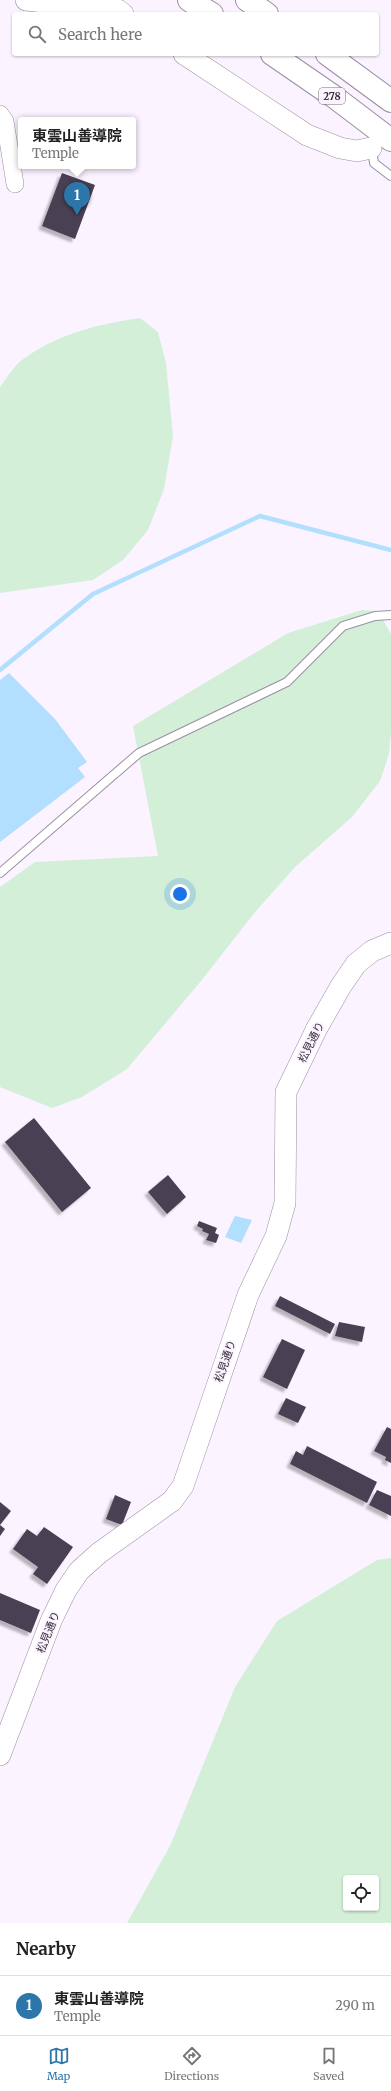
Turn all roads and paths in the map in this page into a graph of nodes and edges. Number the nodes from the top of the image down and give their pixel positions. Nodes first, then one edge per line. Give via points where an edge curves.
1 (26, 0) edge
2 (188, 0) edge
3 (247, 0) edge
4 (120, 12) edge
5 (209, 12) edge
6 (265, 12) edge
7 (187, 56) edge
8 (275, 56) edge
9 (330, 56) edge
10 (391, 101) edge
11 (0, 114) edge
12 (381, 144) edge
13 (391, 176) edge
14 (15, 184) dead end
15 (391, 615) edge
16 (0, 873) edge
17 (391, 943) edge
18 (0, 1755) edge

1 - 4 street
2 - 5 highway
3 - 6 highway
7 - 12 street via 307,135 340,148 357,151
8 - 12 highway, 278 via 333,96
9 - 10 highway
11 - 14 street via 5,121
12 - 13 lane via 374,163
15 - 16 lane via 375,616 343,626 287,682 139,753
17 - 18 street, 松見通り via 372,951 356,964 317,1028 286,1092 285,1203 276,1236 248,1295 183,1486 172,1501 99,1553 79,1571 66,1590

